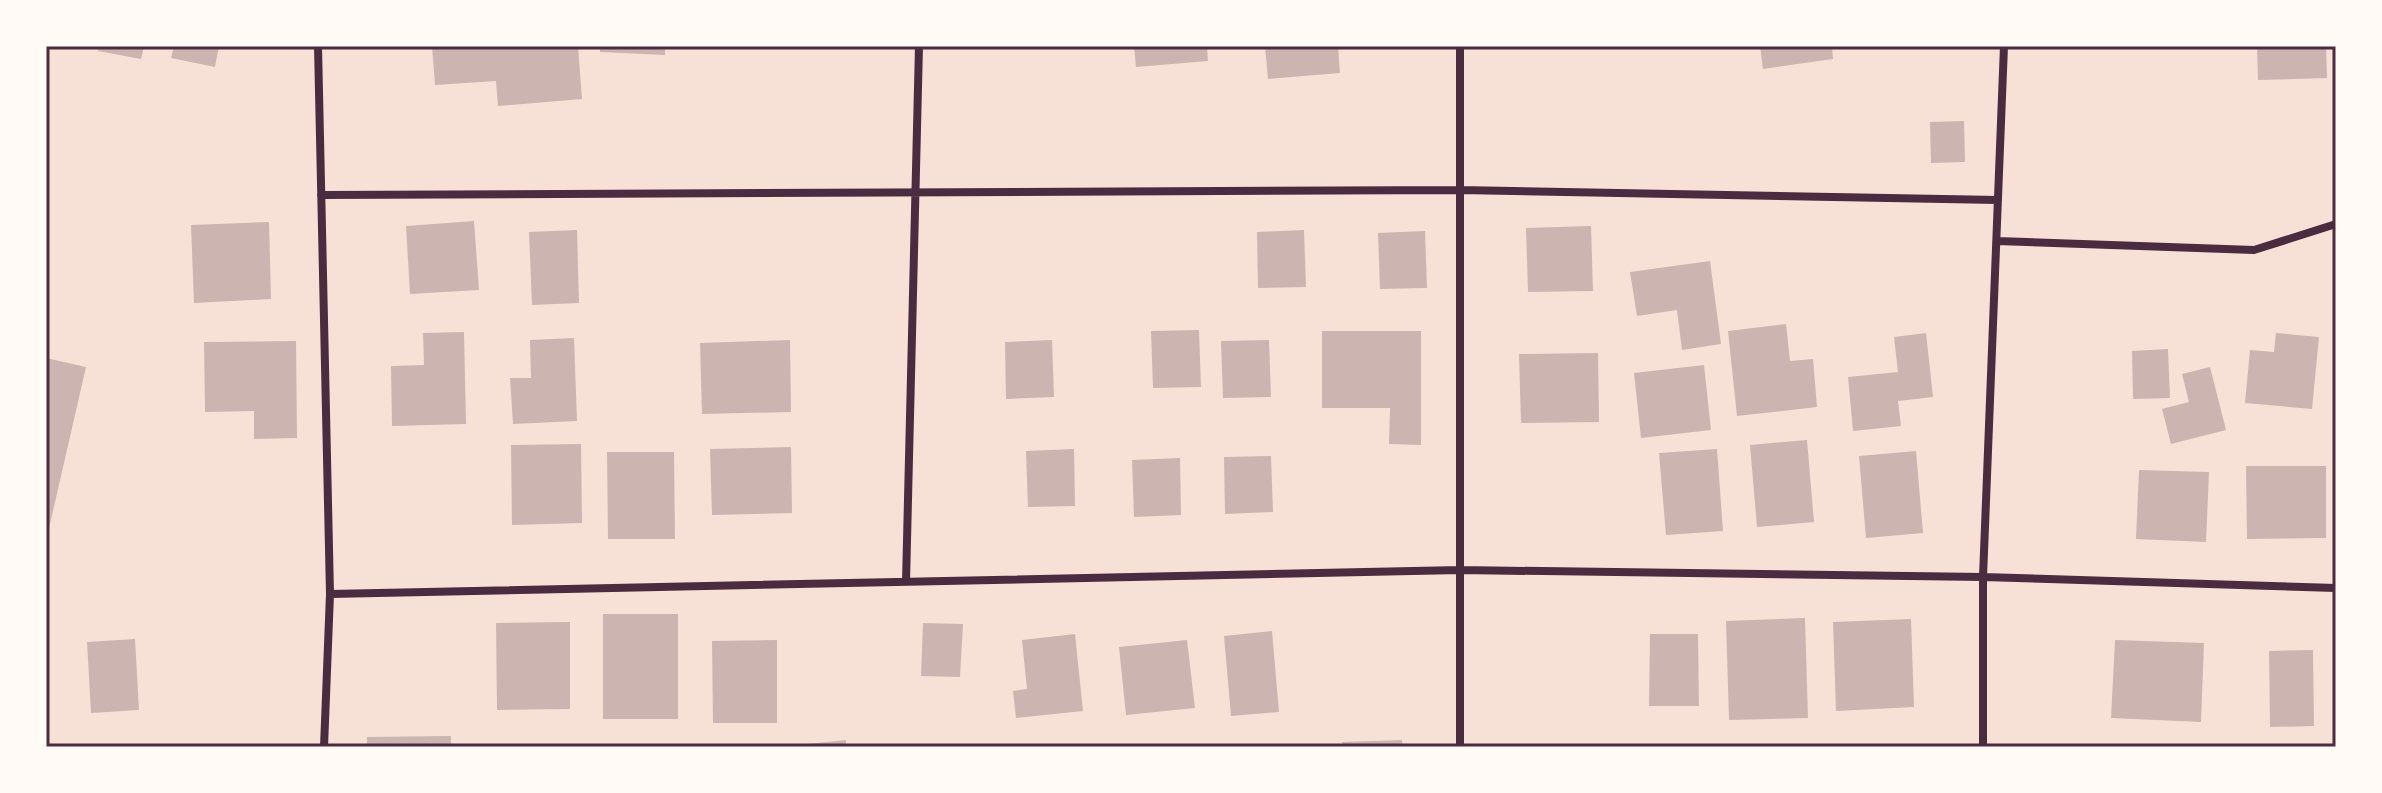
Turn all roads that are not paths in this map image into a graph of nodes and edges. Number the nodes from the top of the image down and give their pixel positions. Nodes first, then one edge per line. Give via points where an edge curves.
1 (318, 46) edge
2 (919, 46) edge
3 (1460, 46) edge
4 (2004, 46) edge
5 (915, 190) junction
6 (1460, 190) junction
7 (321, 195) junction
8 (1998, 200) junction
9 (2336, 224) edge
10 (1997, 241) junction
11 (1460, 570) junction
12 (1983, 577) junction
13 (906, 582) junction
14 (2336, 588) edge
15 (330, 594) junction
16 (324, 747) edge
17 (1460, 747) edge
18 (1983, 747) edge

1 - 7 street
2 - 5 street
3 - 6 street
4 - 8 street
5 - 6 street
5 - 7 street
5 - 13 street
6 - 8 street
6 - 11 street
7 - 15 street
8 - 10 street
9 - 10 street via 2254,250
10 - 12 street
11 - 12 street
11 - 13 street
11 - 17 street
12 - 14 street
12 - 18 street
13 - 15 street
15 - 16 street

